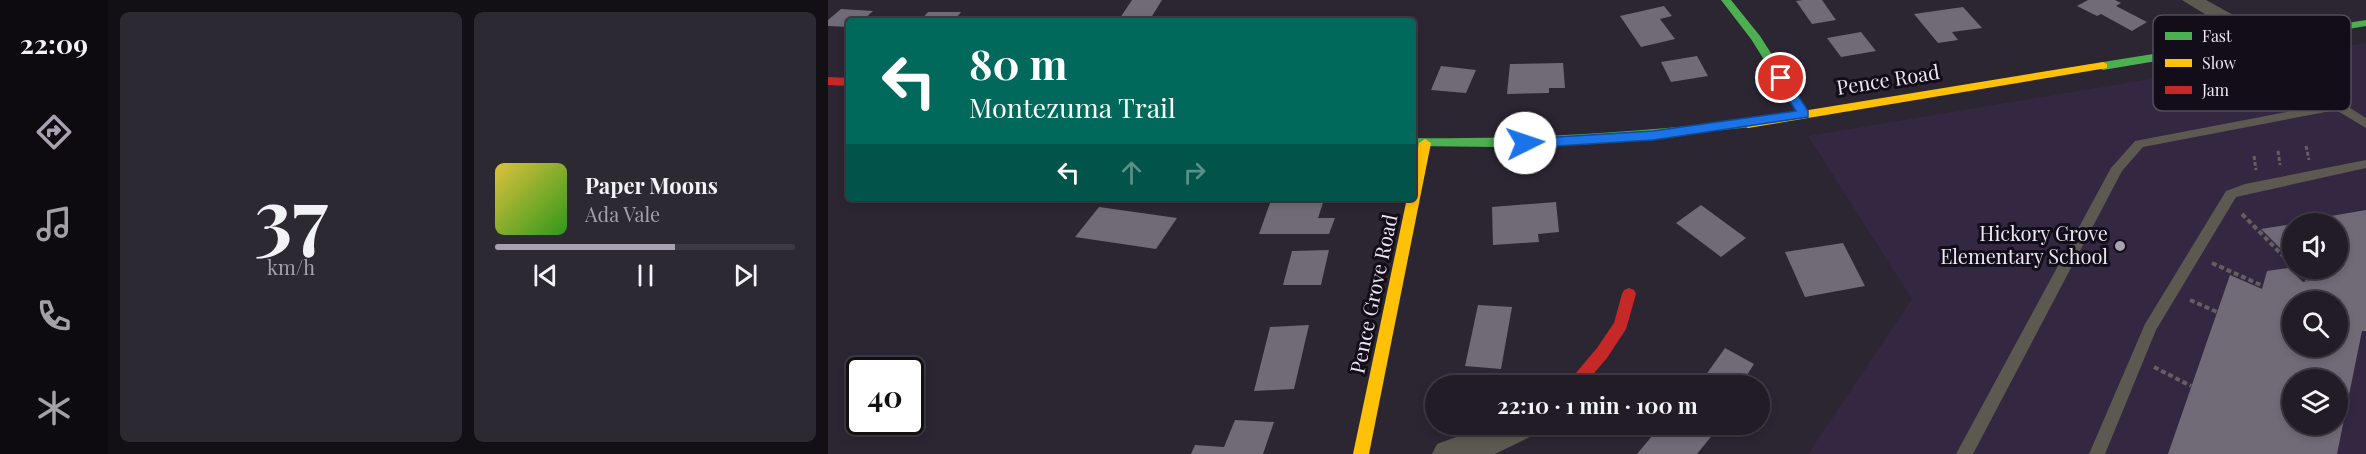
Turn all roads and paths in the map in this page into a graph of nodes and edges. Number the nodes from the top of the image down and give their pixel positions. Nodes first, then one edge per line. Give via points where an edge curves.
1 (1726, 0) edge
2 (2192, 0) edge
3 (2219, 15) edge
4 (2366, 23) edge
5 (2351, 25) edge
6 (2153, 58) edge
7 (828, 81) edge
8 (846, 82) edge
9 (2312, 111) edge
10 (2346, 111) edge
11 (1804, 114) junction
12 (2366, 124) edge
13 (1419, 142) edge
14 (1416, 158) edge
15 (2366, 164) edge
16 (1408, 201) edge
17 (2240, 212) dead end
18 (2282, 255) edge
19 (2208, 261) dead end
20 (2263, 286) dead end
21 (1629, 294) dead end
22 (2186, 298) dead end
23 (2217, 312) dead end
24 (2151, 366) dead end
25 (1583, 375) edge
26 (2192, 386) dead end
27 (1502, 435) edge
28 (1361, 454) edge
29 (1448, 454) edge
30 (1964, 454) edge
31 (2097, 454) edge

1 - 11 street via 1756,38
2 - 3 street
4 - 5 street, Pence Road
6 - 11 street, Pence Road
7 - 8 street
9 - 30 lane via 2139,144 2117,168
10 - 12 lane
11 - 13 street, Pence Road via 1653,136 1525,143
13 - 14 street, Pence Grove Road
15 - 31 lane via 2231,194 2150,328
16 - 28 street, Pence Grove Road
17 - 18 path
19 - 20 path
21 - 25 street via 1621,325
22 - 23 path
24 - 26 path
27 - 29 street

